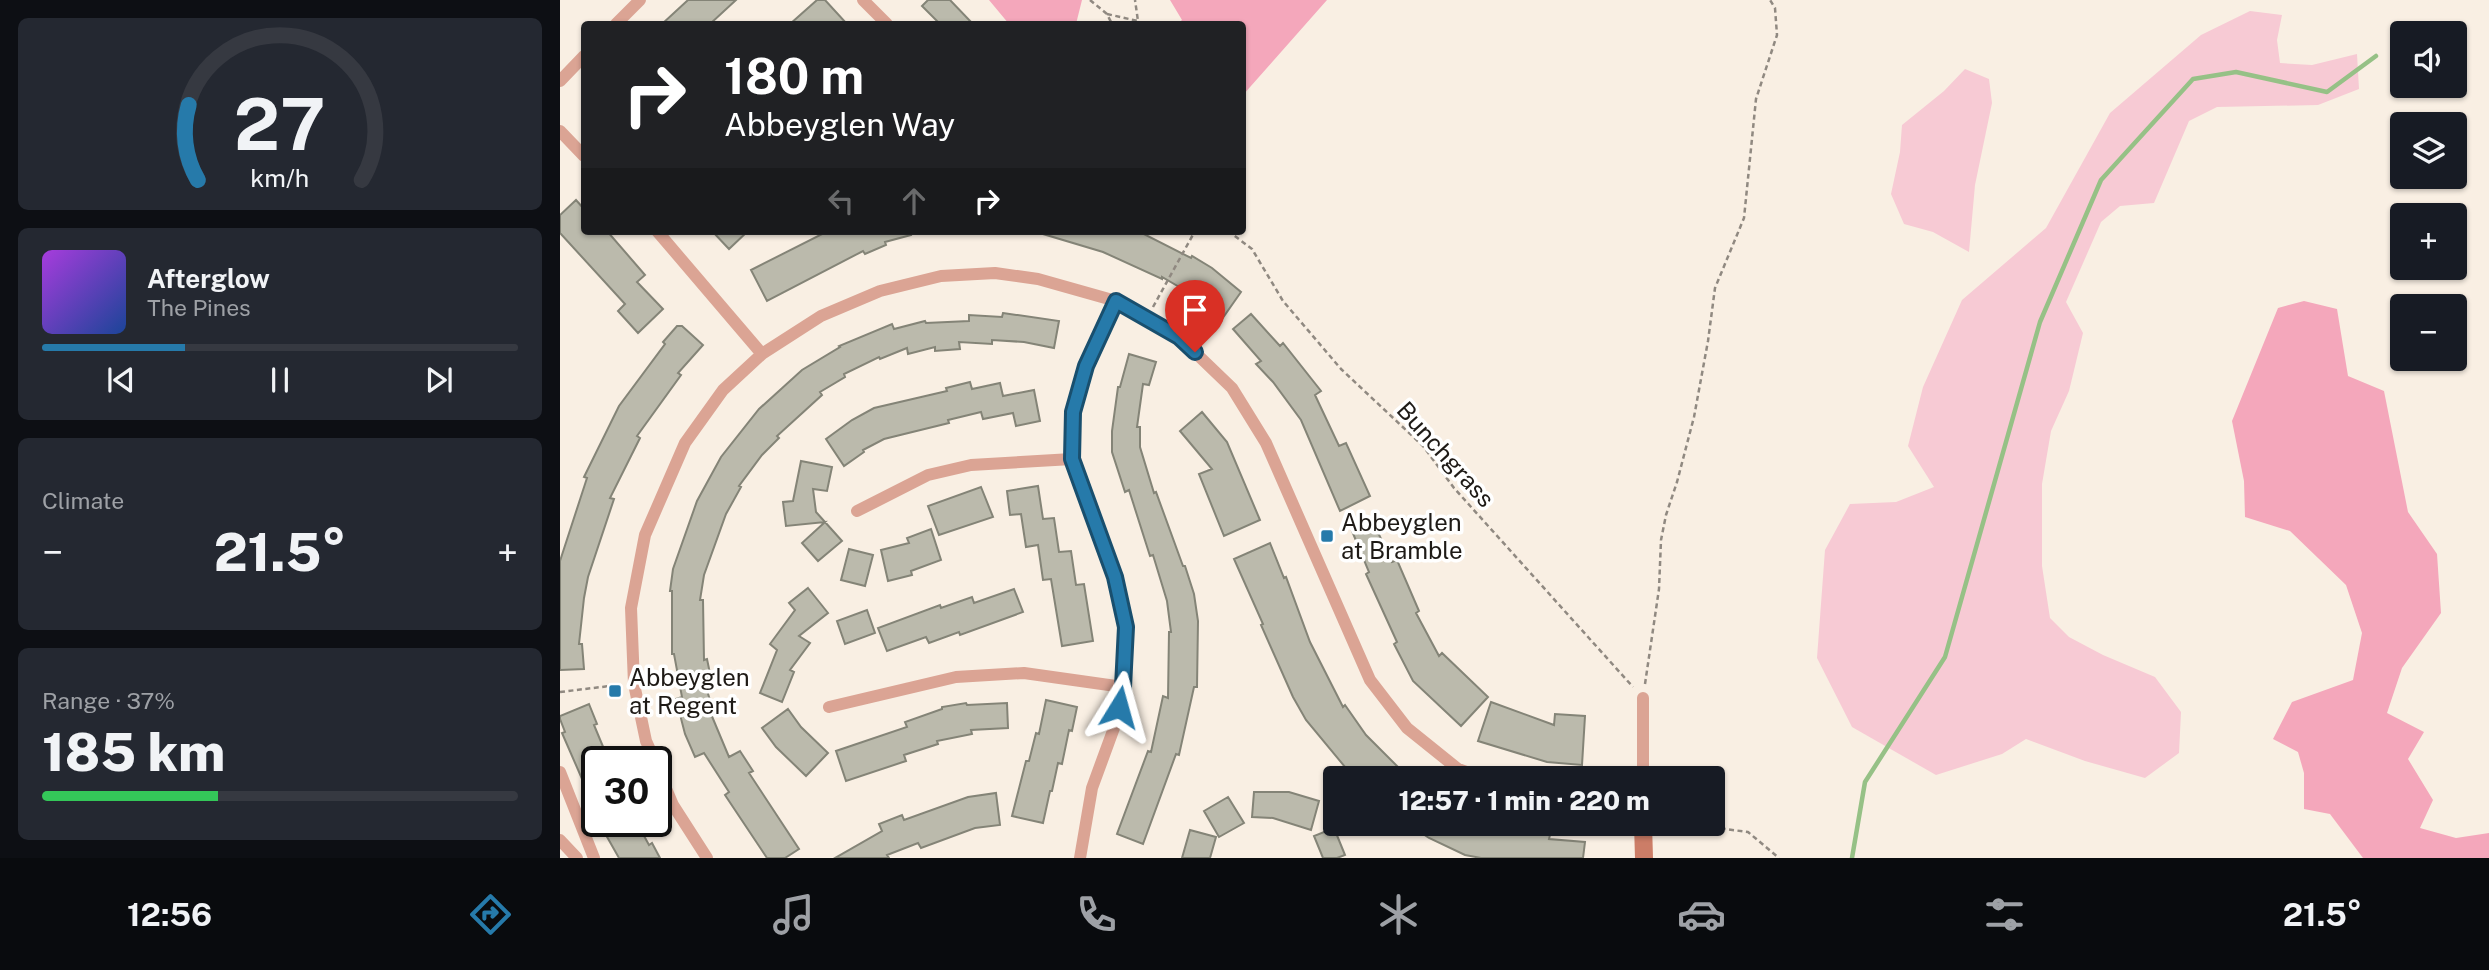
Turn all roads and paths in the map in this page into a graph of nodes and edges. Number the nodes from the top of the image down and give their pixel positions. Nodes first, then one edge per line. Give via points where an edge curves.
1 (640, 0) edge
2 (863, 0) edge
3 (1090, 0) edge
4 (1135, 0) edge
5 (1770, 0) edge
6 (1107, 14) junction
7 (619, 21) edge
8 (884, 21) edge
9 (1110, 21) edge
10 (581, 59) edge
11 (560, 81) edge
12 (560, 131) edge
13 (581, 153) edge
14 (660, 235) edge
15 (1193, 235) edge
16 (1233, 235) edge
17 (1116, 301) junction
18 (1146, 319) junction
19 (762, 354) junction
20 (1072, 459) junction
21 (857, 511) dead end
22 (618, 685) dead end
23 (1123, 687) junction
24 (560, 692) edge
25 (1643, 698) junction
26 (830, 706) dead end
27 (648, 746) edge
28 (1454, 766) edge
29 (1643, 766) edge
30 (560, 772) edge
31 (672, 803) edge
32 (1725, 829) edge
33 (1643, 836) edge
34 (560, 840) edge
35 (577, 858) edge
36 (594, 858) edge
37 (707, 858) edge
38 (1080, 858) edge
39 (1644, 858) edge
40 (1779, 858) edge

1 - 7 street
2 - 8 street
3 - 6 path
4 - 6 path via 1139,21
5 - 25 path via 1777,35 1756,99 1744,218 1715,288 1694,417 1666,515
6 - 9 path
10 - 11 street
12 - 13 street
14 - 19 street
15 - 18 path
16 - 25 path, Bunchgrass via 1252,249 1283,301 1341,369 1423,446 1524,569
17 - 18 street
17 - 19 street via 1038,279 995,273 941,276 880,291 833,311
17 - 20 street via 1086,366 1073,412
18 - 28 street via 1179,337 1232,388 1266,443 1370,680 1407,728
19 - 27 street via 723,390 685,443 645,535 631,608 634,684
20 - 21 street via 971,465 928,475
20 - 23 street via 1115,577 1126,627
22 - 24 path
23 - 26 street via 1024,673 957,677
23 - 38 street via 1092,788
25 - 29 street
30 - 36 street
31 - 37 street
32 - 40 path via 1748,832
33 - 39 street
34 - 35 street

